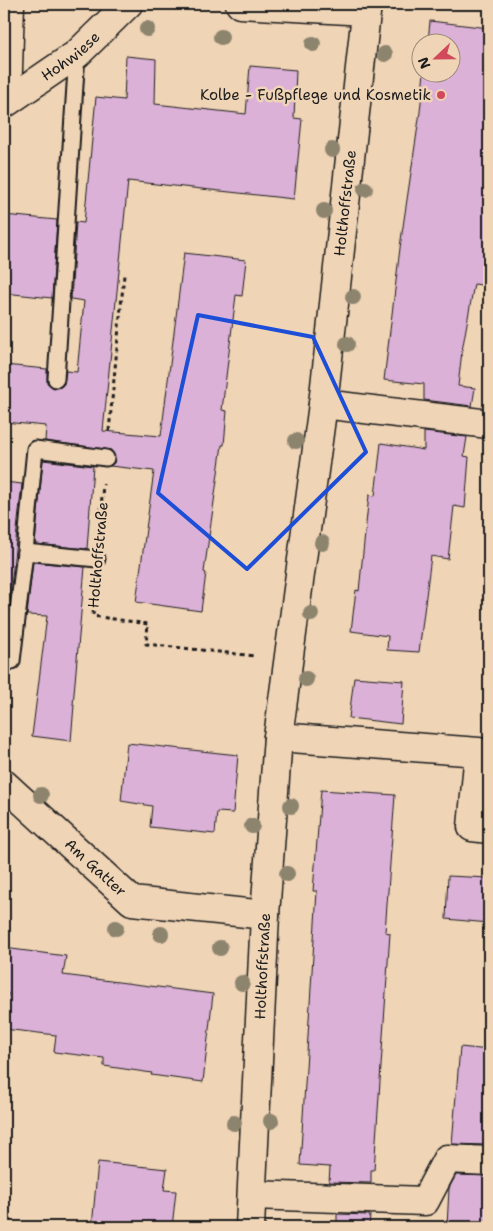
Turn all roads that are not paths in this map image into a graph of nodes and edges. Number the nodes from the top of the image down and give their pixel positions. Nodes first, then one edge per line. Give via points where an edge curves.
1 (10, 4) edge
2 (128, 4) edge
3 (240, 4) edge
4 (366, 8) edge
5 (77, 54) junction
6 (5, 102) edge
7 (56, 379) dead end
8 (323, 404) junction
9 (489, 424) edge
10 (106, 458) road end
11 (25, 552) junction
12 (97, 559) road end
13 (4, 664) edge
14 (278, 737) junction
15 (4, 784) edge
16 (489, 828) edge
17 (264, 915) junction
18 (489, 1161) edge
19 (252, 1195) junction
20 (250, 1227) edge

1 - 6 street, Hohwiese
2 - 5 street, Hohwiese
3 - 4 street
4 - 8 street, Holthoffstraße
5 - 6 street, Hohwiese
5 - 7 lane
8 - 9 street
8 - 14 street, Holthoffstraße
10 - 11 lane via 35,449
11 - 12 lane
11 - 13 lane via 12,661
14 - 16 street via 478,752 472,827
14 - 17 street, Holthoffstraße
15 - 17 street, Am Gatter via 132,901
17 - 19 street, Holthoffstraße
18 - 19 street via 447,1159 425,1201
19 - 20 street, Holthoffstraße

